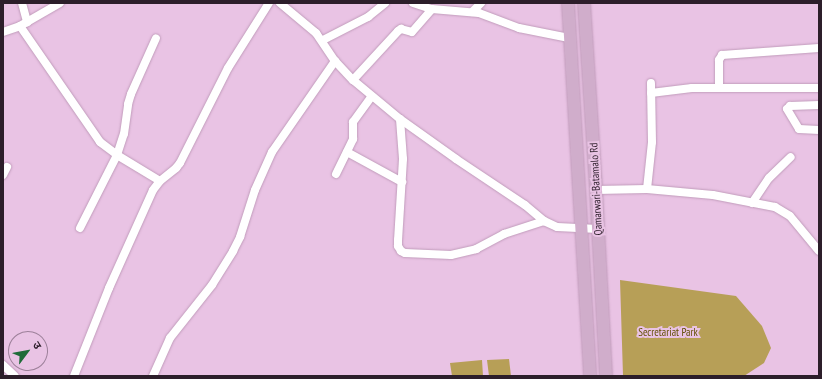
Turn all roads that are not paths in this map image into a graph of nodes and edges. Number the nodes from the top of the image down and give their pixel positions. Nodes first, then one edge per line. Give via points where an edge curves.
1 (22, 3) edge
2 (60, 3) edge
3 (280, 3) edge
4 (385, 3) edge
5 (414, 3) edge
6 (481, 3) edge
7 (568, 3) edge
8 (584, 3) edge
9 (268, 4) edge
10 (432, 9) junction
11 (472, 12) junction
12 (23, 24) junction
13 (3, 32) edge
14 (156, 38) dead end
15 (569, 38) junction
16 (322, 40) junction
17 (819, 48) edge
18 (335, 61) junction
19 (353, 80) junction
20 (651, 83) dead end
21 (719, 88) junction
22 (819, 88) edge
23 (651, 93) junction
24 (372, 96) junction
25 (819, 105) edge
26 (400, 119) junction
27 (819, 130) edge
28 (347, 152) junction
29 (117, 155) junction
30 (791, 157) dead end
31 (7, 167) dead end
32 (336, 174) dead end
33 (3, 175) edge
34 (160, 181) junction
35 (402, 182) junction
36 (647, 189) junction
37 (596, 190) junction
38 (752, 203) junction
39 (544, 221) junction
40 (80, 228) dead end
41 (582, 229) junction
42 (598, 229) junction
43 (819, 251) edge
44 (3, 365) edge
45 (15, 376) edge
46 (74, 376) edge
47 (153, 376) edge
48 (590, 376) edge
49 (606, 376) edge

1 - 12 street
2 - 12 street
3 - 16 street
4 - 16 street via 368,17
5 - 10 street
6 - 11 street
7 - 15 main road, Qamarwari-Batamalo Rd
8 - 37 main road, Qamarwari-Batamalo Rd
9 - 34 street via 228,68 180,163
10 - 11 street
10 - 19 street via 412,32 401,29 398,31
11 - 15 street via 519,28
12 - 13 street
12 - 29 street via 93,134
14 - 29 street via 130,99 124,134
15 - 41 main road, Qamarwari-Batamalo Rd
16 - 18 street
17 - 21 street via 722,55 718,60
18 - 19 street
18 - 47 street via 272,152 233,251 212,285 170,338
19 - 24 street
20 - 23 street
21 - 22 street
21 - 23 street
23 - 36 street via 652,142
24 - 26 street
24 - 28 street via 353,122 353,139
25 - 27 street via 790,106 787,109 799,129
26 - 35 street
26 - 39 street via 525,205
28 - 32 street
28 - 35 street
29 - 34 street
29 - 40 street
30 - 38 street via 770,178
31 - 33 street
34 - 46 street via 153,190 109,288
35 - 39 street via 398,246 406,253 451,255 465,252 504,234
36 - 37 street
36 - 38 street via 713,195
37 - 42 main road, Qamarwari-Batamalo Rd
38 - 43 street via 783,210
39 - 41 street via 558,227
41 - 42 street
41 - 48 main road, Qamarwari-Batamalo Rd
42 - 49 main road, Qamarwari-Batamalo Rd
44 - 45 street

